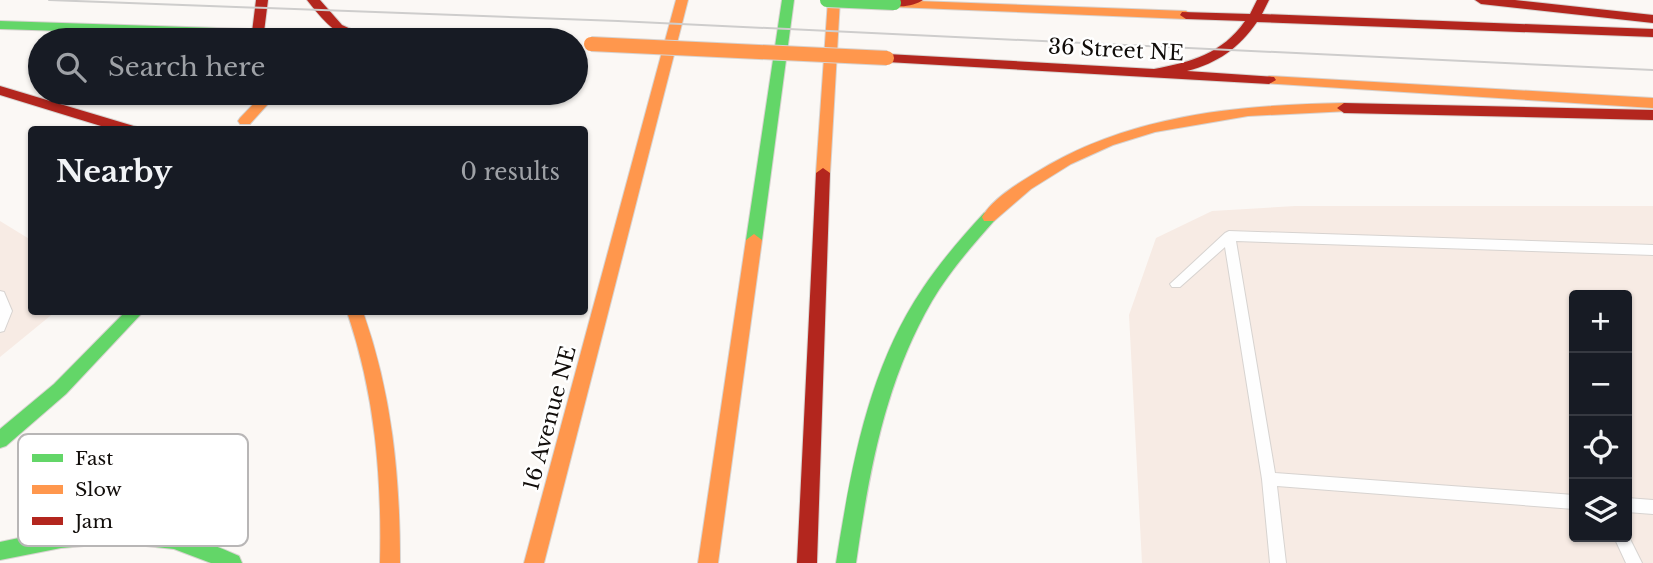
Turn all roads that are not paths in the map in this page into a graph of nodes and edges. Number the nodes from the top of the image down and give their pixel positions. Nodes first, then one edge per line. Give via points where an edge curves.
1 (262, 0) edge
2 (313, 0) edge
3 (670, 0) edge
4 (682, 0) edge
5 (788, 0) edge
6 (827, 0) edge
7 (835, 0) edge
8 (917, 0) edge
9 (1263, 0) edge
10 (1482, 0) edge
11 (894, 3) junction
12 (1256, 17) junction
13 (1653, 19) edge
14 (6, 25) edge
15 (69, 28) edge
16 (258, 28) edge
17 (338, 28) edge
18 (28, 32) edge
19 (1653, 33) edge
20 (673, 34) junction
21 (588, 44) edge
22 (1155, 73) junction
23 (0, 90) edge
24 (28, 98) edge
25 (1653, 103) edge
26 (50, 105) edge
27 (258, 105) edge
28 (1653, 115) edge
29 (242, 120) edge
30 (119, 126) edge
31 (1229, 236) junction
32 (1653, 250) edge
33 (1176, 284) dead end
34 (0, 296) edge
35 (132, 315) edge
36 (356, 315) edge
37 (0, 327) edge
38 (0, 440) edge
39 (1269, 479) junction
40 (1569, 502) edge
41 (1632, 505) edge
42 (1653, 507) edge
43 (1624, 542) edge
44 (24, 546) edge
45 (201, 546) edge
46 (0, 551) edge
47 (232, 563) edge
48 (390, 563) edge
49 (534, 563) edge
50 (708, 563) edge
51 (807, 563) edge
52 (846, 563) edge
53 (1278, 563) edge
54 (1633, 563) edge

1 - 16 main road
2 - 17 main road
3 - 20 main road
4 - 20 main road, 16 Avenue NE
5 - 50 main road
6 - 11 main road, 36 Street NE, bridge
7 - 51 main road via 815,299
8 - 11 main road
9 - 12 main road
10 - 13 main road
11 - 12 main road, 36 Street NE
12 - 19 main road, 36 Street NE
12 - 22 main road via 1227,52 1207,64
14 - 15 main road
14 - 18 main road
20 - 49 main road, 16 Avenue NE
21 - 22 main road, 36 Street NE, bridge
22 - 25 main road, 36 Street NE
23 - 24 main road
26 - 30 main road
27 - 29 main road
28 - 52 main road via 1328,108 1206,117 1085,149 1012,195 983,222 949,261 925,299 881,392 862,455
31 - 32 lane
31 - 33 lane
31 - 39 lane
34 - 37 lane via 6,311
35 - 38 main road via 60,389
36 - 48 main road via 376,362 385,404 390,451
39 - 40 lane
39 - 53 lane
41 - 42 lane
43 - 54 lane
44 - 46 main road
45 - 47 main road

